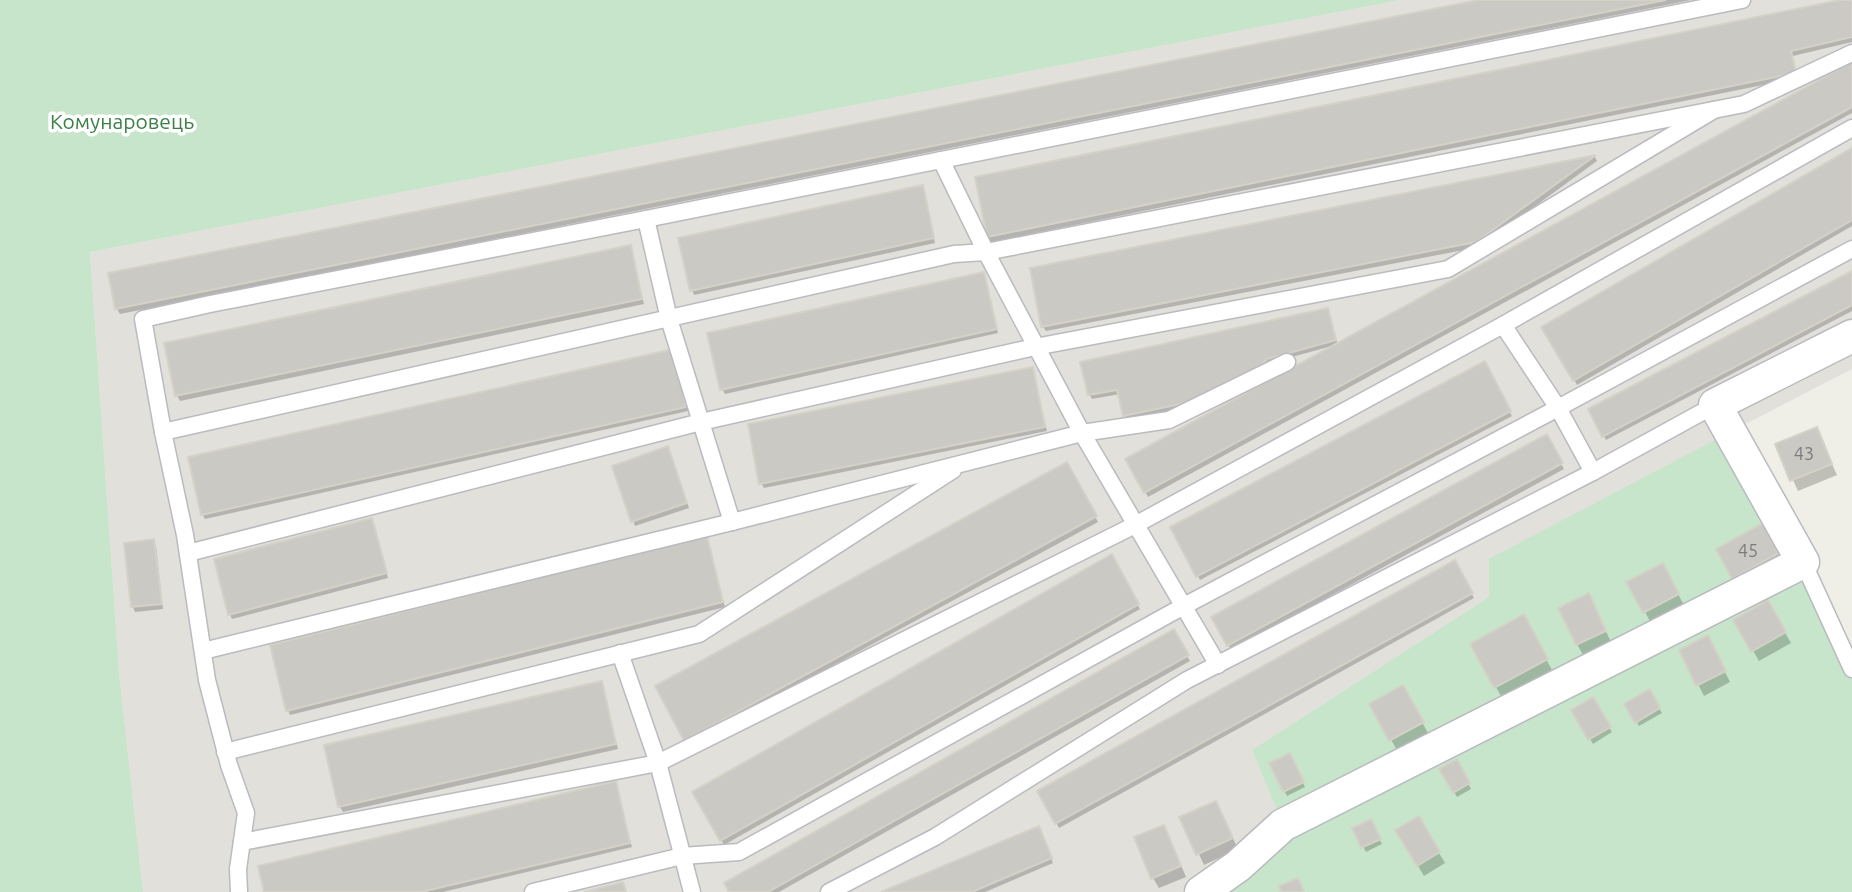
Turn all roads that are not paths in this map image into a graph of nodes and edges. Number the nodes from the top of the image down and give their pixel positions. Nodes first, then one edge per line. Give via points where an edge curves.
1 (1742, 0) edge
2 (1852, 53) edge
3 (1714, 110) junction
4 (1852, 128) edge
5 (941, 160) junction
6 (646, 219) junction
7 (1852, 249) edge
8 (986, 252) junction
9 (669, 318) junction
10 (1503, 325) junction
11 (1852, 336) edge
12 (1035, 347) junction
13 (1287, 362) dead end
14 (1715, 405) junction
15 (1558, 408) junction
16 (701, 422) junction
17 (163, 432) junction
18 (1082, 433) junction
19 (964, 463) junction
20 (1593, 472) junction
21 (732, 522) junction
22 (1135, 525) junction
23 (188, 553) junction
24 (1803, 562) junction
25 (1182, 607) junction
26 (203, 651) junction
27 (620, 653) junction
28 (1218, 665) junction
29 (1852, 669) edge
30 (225, 752) junction
31 (658, 763) junction
32 (242, 842) junction
33 (682, 856) junction
34 (239, 892) edge
35 (533, 892) edge
36 (692, 892) edge
37 (829, 892) edge
38 (1201, 892) edge

1 - 5 lane
2 - 3 lane via 1744,104
3 - 8 lane
3 - 12 lane via 1448,269
4 - 10 lane
5 - 6 lane
5 - 8 lane
6 - 9 lane
6 - 17 lane via 143,319
7 - 15 lane
8 - 9 lane via 954,254
8 - 12 lane
9 - 16 lane
9 - 17 lane
10 - 15 lane
10 - 22 lane
11 - 14 street
12 - 16 lane
12 - 18 lane
13 - 18 lane via 1169,420
14 - 20 lane
14 - 24 street
15 - 20 lane
15 - 25 lane
16 - 21 lane
16 - 23 lane
17 - 23 lane
18 - 19 lane
18 - 22 lane
19 - 21 lane
19 - 27 lane via 699,634
20 - 28 lane
21 - 26 lane
22 - 25 lane
22 - 31 lane
23 - 26 lane
24 - 29 lane
24 - 38 street via 1283,825
25 - 28 lane
25 - 33 lane via 739,852
26 - 30 lane
27 - 30 lane
27 - 31 lane
28 - 37 lane via 935,837
30 - 32 lane via 246,813
31 - 32 lane
31 - 33 lane
32 - 34 lane
33 - 35 lane
33 - 36 lane

